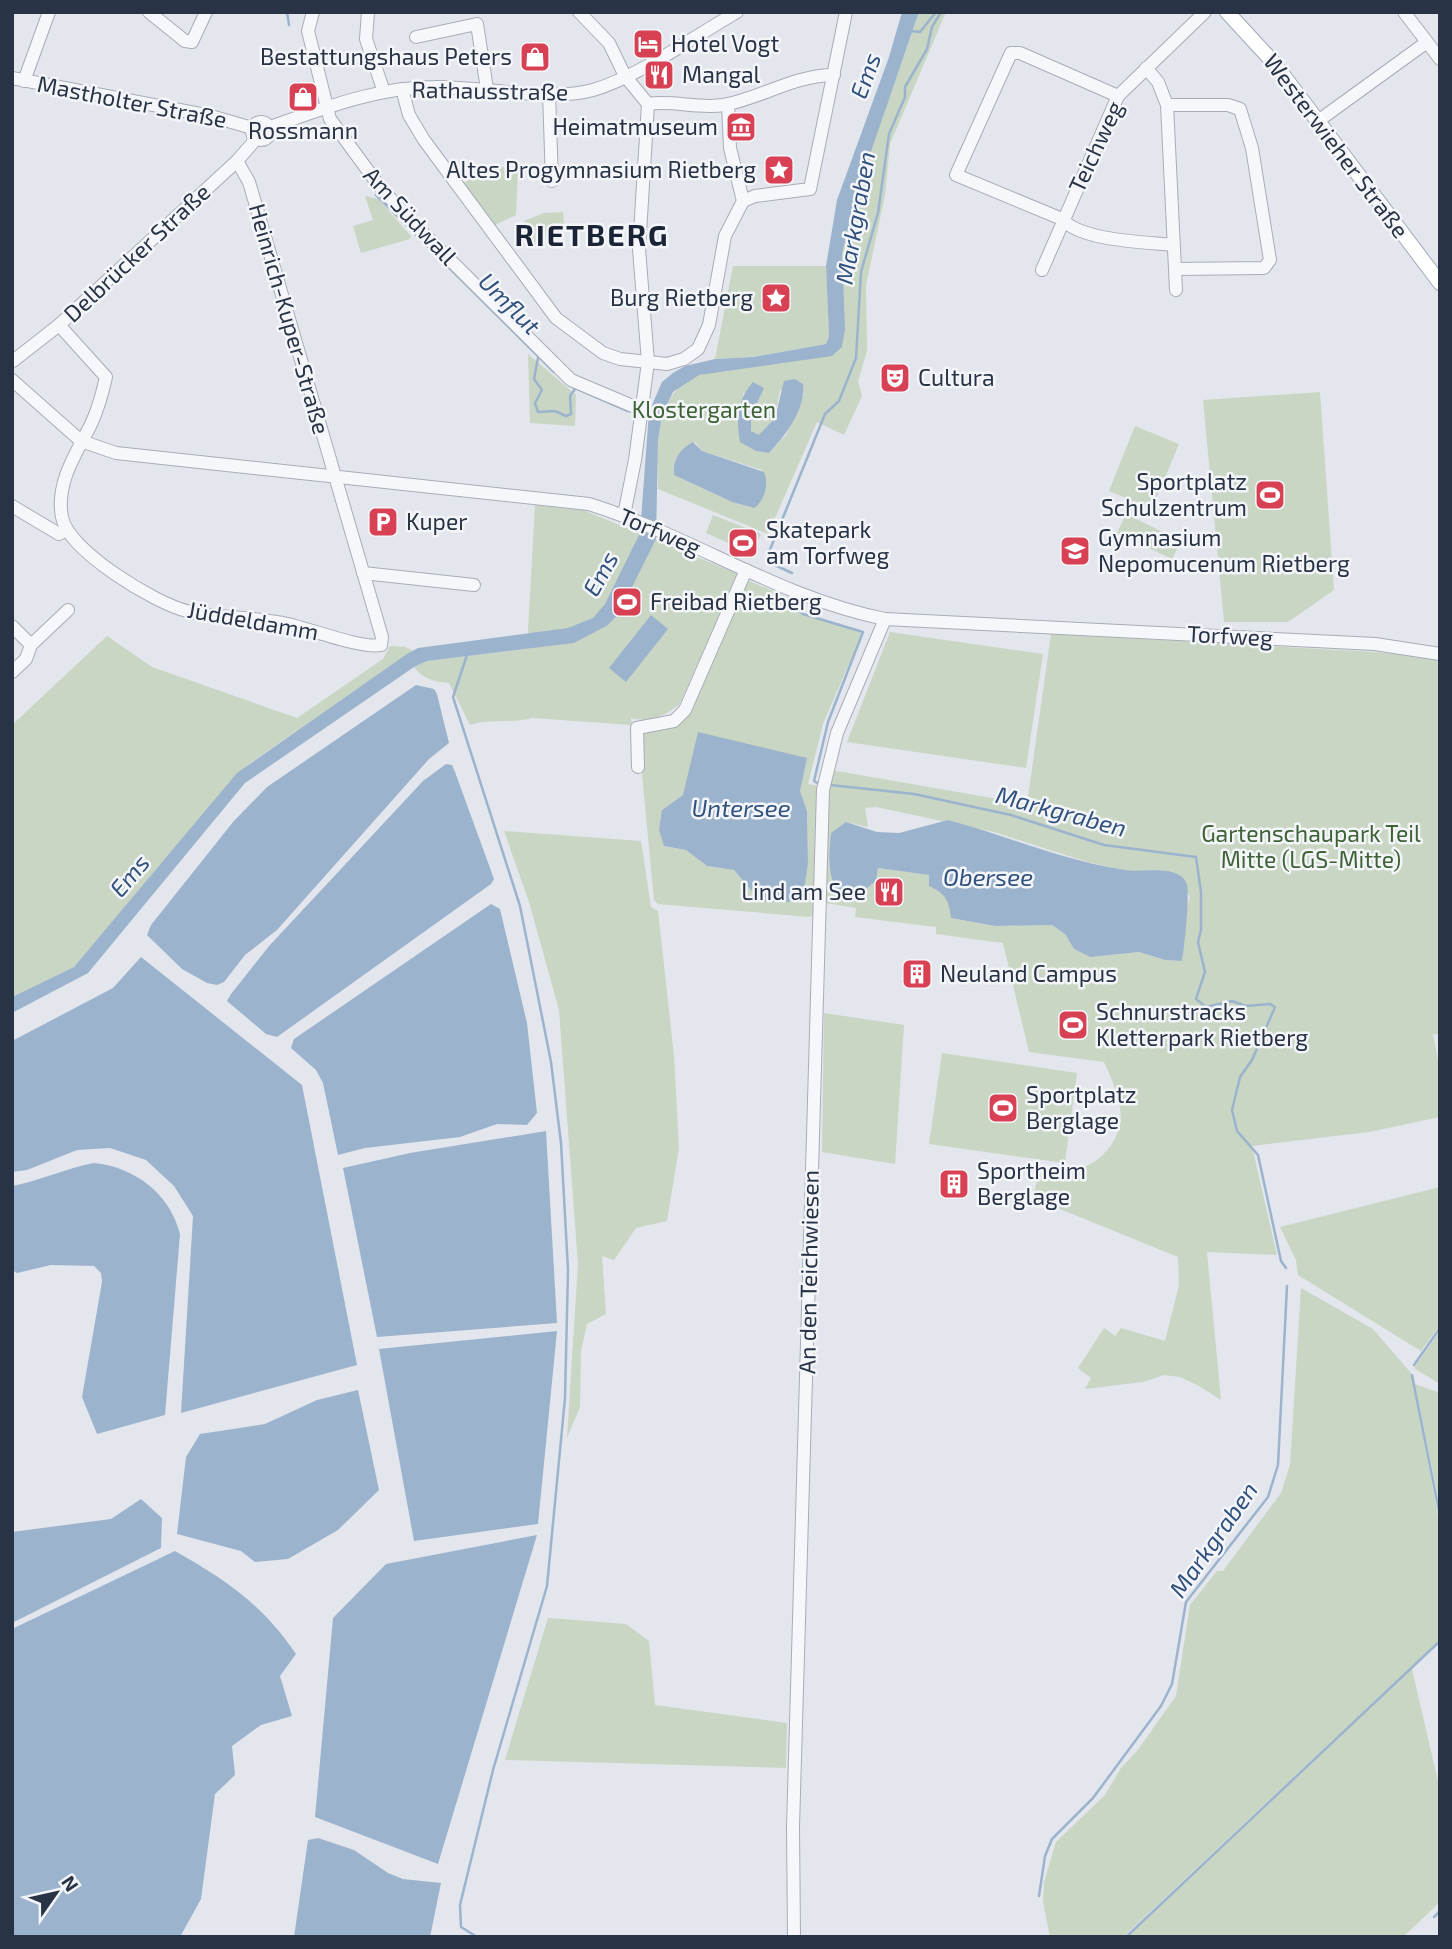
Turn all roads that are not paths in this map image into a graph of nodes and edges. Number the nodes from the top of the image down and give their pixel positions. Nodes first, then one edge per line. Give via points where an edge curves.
1 (49, 12) edge
2 (149, 12) edge
3 (206, 12) edge
4 (313, 12) edge
5 (368, 12) edge
6 (579, 12) edge
7 (737, 12) edge
8 (846, 12) edge
9 (1205, 12) edge
10 (1227, 12) edge
11 (1404, 12) edge
12 (416, 37) dead end
13 (1427, 42) junction
14 (1440, 59) edge
15 (1146, 68) junction
16 (834, 75) junction
17 (625, 76) junction
18 (18, 79) edge
19 (402, 89) junction
20 (487, 89) junction
21 (384, 92) junction
22 (549, 93) junction
23 (1118, 96) junction
24 (648, 104) junction
25 (728, 104) junction
26 (1167, 105) junction
27 (326, 108) junction
28 (1318, 121) junction
29 (270, 127) joint
30 (254, 133) junction
31 (237, 161) junction
32 (552, 181) dead end
33 (743, 201) junction
34 (1062, 219) junction
35 (1173, 246) junction
36 (1175, 269) junction
37 (1042, 270) dead end
38 (1440, 283) edge
39 (1176, 290) dead end
40 (59, 325) junction
41 (12, 361) edge
42 (649, 362) junction
43 (12, 380) edge
44 (642, 410) junction
45 (81, 441) junction
46 (335, 479) junction
47 (12, 506) edge
48 (628, 514) junction
49 (66, 530) junction
50 (746, 570) junction
51 (363, 573) junction
52 (474, 585) dead end
53 (68, 610) dead end
54 (886, 619) junction
55 (12, 626) edge
56 (31, 645) junction
57 (381, 645) joint
58 (1440, 654) edge
59 (12, 672) edge
60 (638, 767) dead end
61 (794, 1937) edge

1 - 18 street
2 - 3 street via 192,42
4 - 27 street, Am Südwall via 308,32
5 - 21 street via 366,40
6 - 17 street via 608,43
7 - 17 street, Rathausstraße
8 - 16 street
9 - 15 street, Teichweg
10 - 28 main road, Westerwieher Straße via 1274,62
11 - 13 street
12 - 20 street via 477,24
13 - 14 street
13 - 28 street
15 - 23 street, Teichweg
15 - 26 street via 1158,82
16 - 25 street via 773,87
16 - 33 street via 810,189
17 - 22 street, Rathausstraße via 590,91
17 - 24 street
18 - 30 street, Mastholter Straße via 211,117
19 - 20 street, Rathausstraße
19 - 21 street, Rathausstraße
19 - 42 street via 424,140 556,318 603,353
20 - 22 street, Rathausstraße
21 - 27 street, Rathausstraße
22 - 32 street
23 - 34 street, Teichweg
23 - 34 street via 1020,53 1006,59 956,175
24 - 25 street
24 - 42 street via 639,249
25 - 33 street via 730,148
26 - 35 street
26 - 36 street via 1240,109 1252,148 1270,260 1264,268
27 - 29 street, Rathausstraße
27 - 44 street, Am Südwall via 337,133 407,218 571,380
28 - 38 main road, Westerwieher Straße
29 - 30 street, Delbrücker Straße via 269,136
30 - 31 street, Delbrücker Straße
31 - 40 street, Delbrücker Straße
31 - 46 street, Heinrich-Kuper-Straße via 249,182
33 - 42 street via 725,236 709,325 698,349 667,364
34 - 35 street via 1070,228 1114,239
34 - 37 street, Teichweg
35 - 36 street
36 - 39 street
40 - 41 street, Delbrücker Straße
40 - 45 street via 106,377
41 - 43 street via 16,368
42 - 44 street
43 - 45 street, Torfweg
44 - 48 street
45 - 46 street, Torfweg via 116,453
45 - 49 street via 62,492 61,517
46 - 48 street, Torfweg via 568,500
46 - 51 street, Heinrich-Kuper-Straße
47 - 49 street, Jüddeldamm via 59,534
48 - 50 street, Torfweg
49 - 57 street, Jüddeldamm via 111,569 169,606 262,619
50 - 54 street, Torfweg via 822,603
50 - 60 street via 685,710 674,721 637,728
51 - 52 street
51 - 57 street, Heinrich-Kuper-Straße
53 - 56 street
54 - 58 street, Torfweg via 1375,644
54 - 61 street, An den Teichwiesen via 837,733 823,790 793,1827
55 - 56 street
56 - 59 street via 26,659

